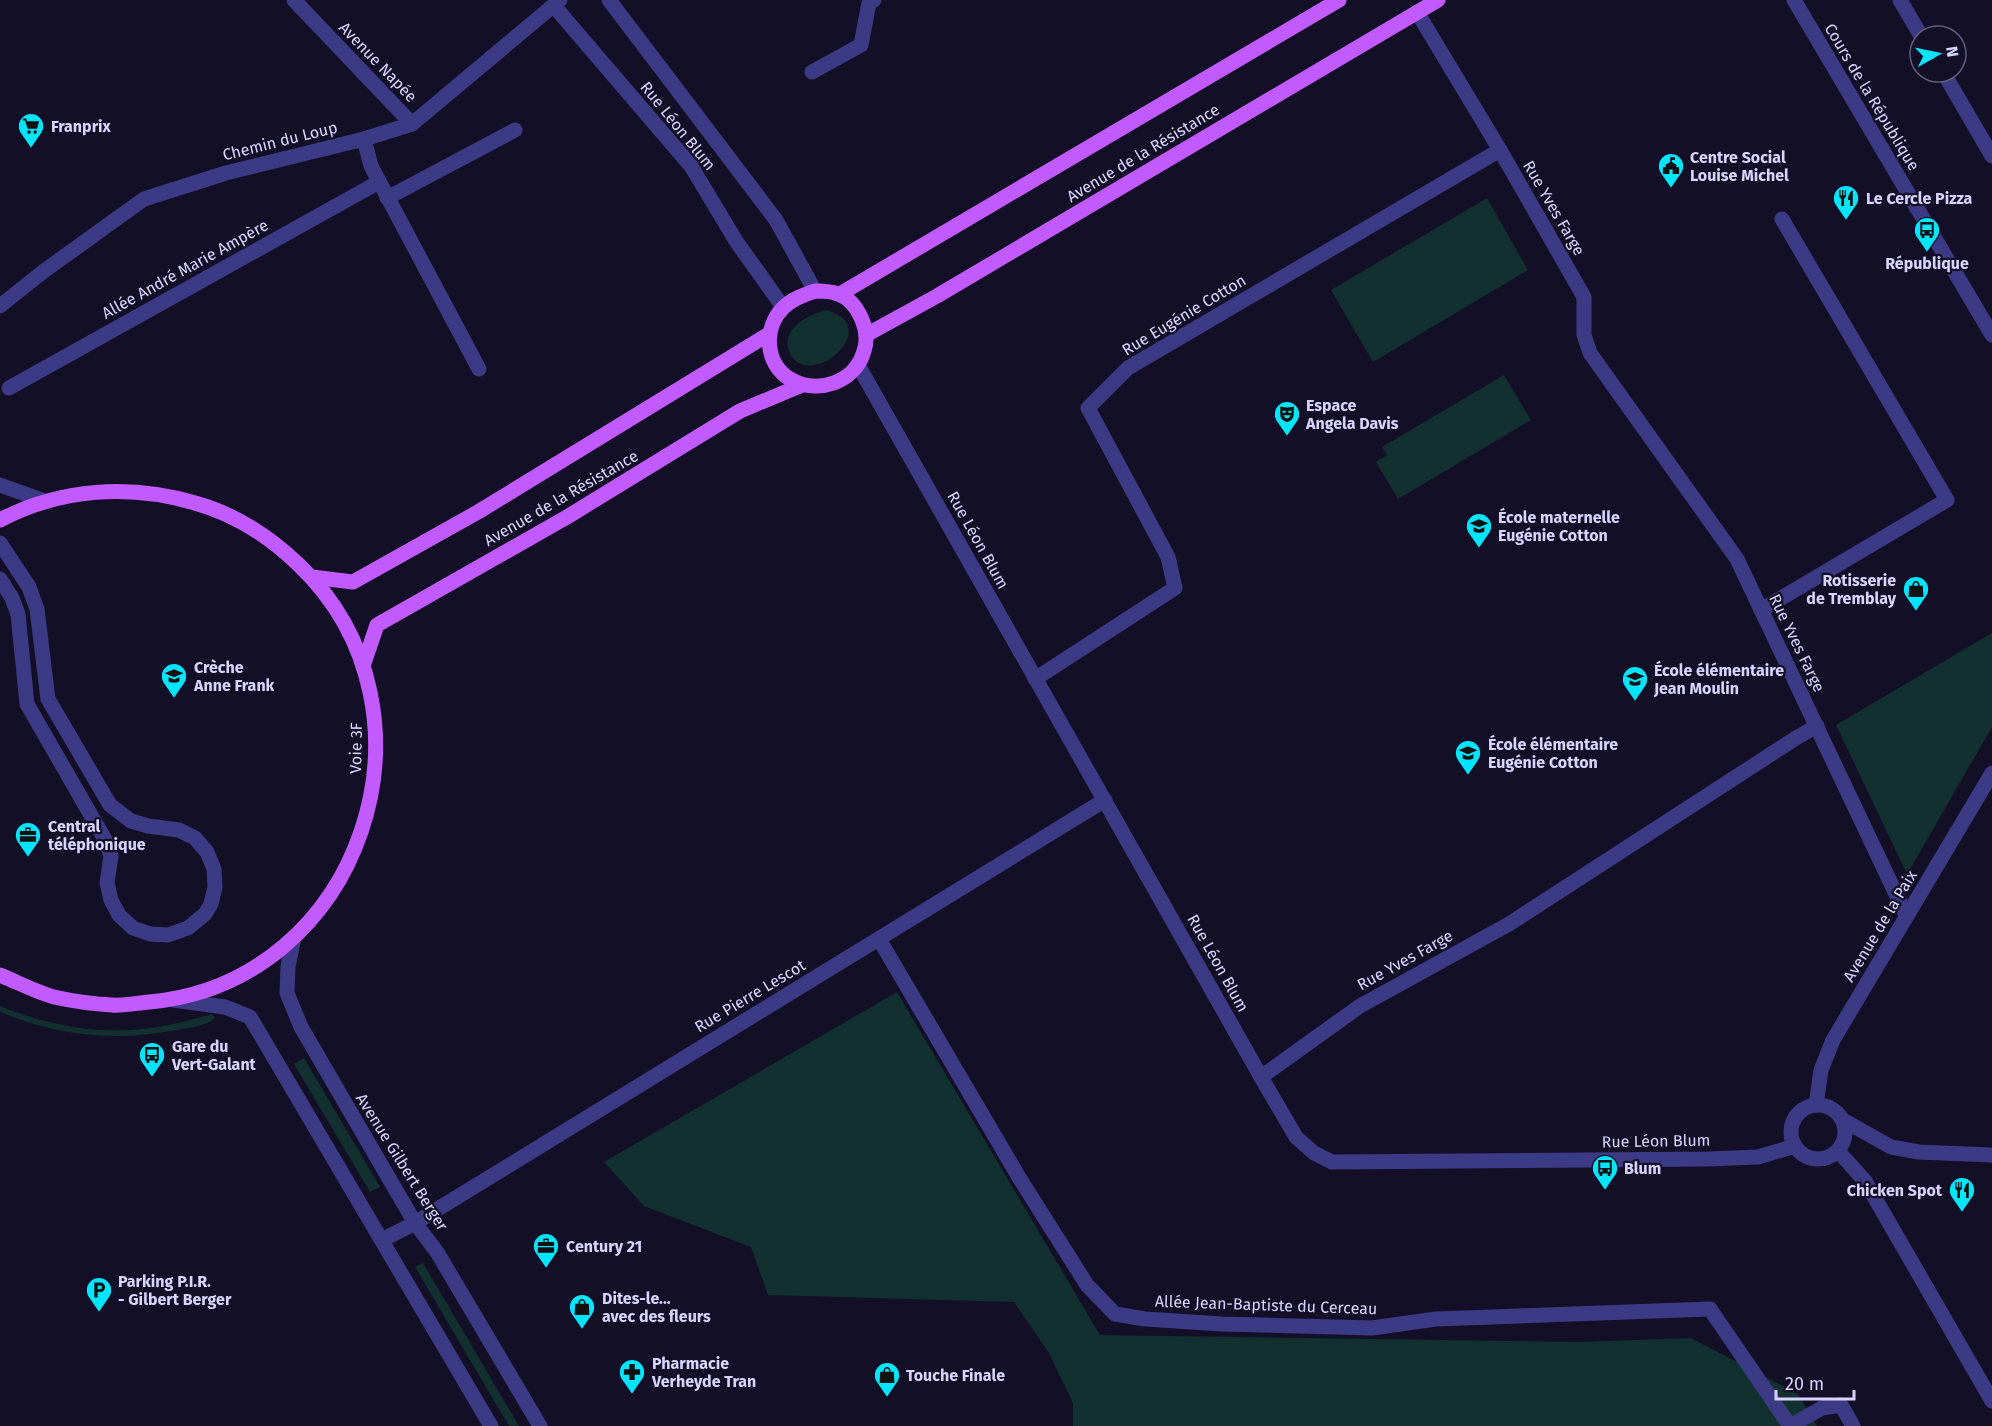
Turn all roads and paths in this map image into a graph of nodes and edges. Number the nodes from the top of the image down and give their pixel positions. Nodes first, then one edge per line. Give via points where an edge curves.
1 (294, 0) edge
2 (609, 0) edge
3 (1339, 0) edge
4 (1438, 0) edge
5 (1794, 0) edge
6 (1900, 0) edge
7 (870, 1) edge
8 (557, 3) edge
9 (1417, 12) junction
10 (1914, 24) edge
11 (812, 72) dead end
12 (1949, 84) edge
13 (412, 124) junction
14 (515, 130) dead end
15 (364, 139) junction
16 (1500, 150) junction
17 (1992, 156) edge
18 (379, 182) junction
19 (387, 198) junction
20 (1782, 219) dead end
21 (815, 291) junction
22 (840, 294) junction
23 (0, 306) edge
24 (783, 307) junction
25 (769, 334) junction
26 (866, 335) junction
27 (1992, 336) edge
28 (858, 365) junction
29 (479, 369) dead end
30 (802, 385) junction
31 (9, 388) dead end
32 (0, 485) edge
33 (45, 501) junction
34 (0, 520) edge
35 (0, 543) edge
36 (312, 577) junction
37 (0, 579) edge
38 (1761, 610) junction
39 (363, 666) junction
40 (1035, 679) junction
41 (1817, 726) junction
42 (1992, 773) edge
43 (1105, 800) junction
44 (1906, 915) junction
45 (294, 937) junction
46 (879, 939) junction
47 (0, 975) edge
48 (173, 1000) junction
49 (1261, 1077) junction
50 (1816, 1105) junction
51 (1842, 1120) junction
52 (1795, 1146) junction
53 (1838, 1150) junction
54 (1992, 1155) edge
55 (415, 1224) junction
56 (382, 1240) junction
57 (1992, 1401) edge
58 (491, 1426) edge
59 (540, 1426) edge
60 (1853, 1426) edge

1 - 13 street, Avenue Napée
2 - 21 street, Rue Léon Blum via 776,220
3 - 22 main road, Avenue de la Résistance
4 - 9 main road, Avenue de la Résistance
5 - 27 street, Cours de la République
6 - 10 street
7 - 11 street via 861,45
8 - 13 street, Chemin du Loup
8 - 24 street, Rue Léon Blum via 691,166 736,241
9 - 16 street, Rue Yves Farge
9 - 26 main road, Avenue de la Résistance
12 - 17 street
13 - 15 street, Chemin du Loup
14 - 19 street
15 - 18 street
15 - 23 street, Chemin du Loup via 226,173 144,199
16 - 38 street, Rue Yves Farge via 1584,297 1584,335 1590,354 1737,559
16 - 40 street, Rue Eugénie Cotton via 1128,368 1088,408 1168,557 1175,588
18 - 19 street
18 - 31 street, Allée André Marie Ampère
19 - 29 street
20 - 38 street via 1947,500
21 - 22 main road
21 - 24 main road
22 - 26 main road via 854,306
24 - 25 main road
25 - 30 main road via 770,350 777,365
25 - 36 main road, Avenue de la Résistance via 478,512 353,582
26 - 28 main road via 865,351
28 - 30 main road, Avenue de la Résistance via 830,385
28 - 40 street, Rue Léon Blum
30 - 39 main road, Avenue de la Résistance via 740,411 567,517 377,625
32 - 33 street
33 - 34 main road, Voie 3F
33 - 36 main road, Voie 3F via 86,492 128,490 169,495 209,507 247,525 282,548
35 - 37 street via 29,587 37,609 48,699 110,805 131,821 179,830 195,838 207,852 214,869 211,904 188,928 168,935 150,934 119,915 107,883 111,856 107,843 27,704 18,614
36 - 39 main road, Voie 3F via 341,619
38 - 41 street, Rue Yves Farge
39 - 45 main road, Voie 3F via 374,714 376,763 368,812 352,858 327,900
40 - 43 street, Rue Léon Blum
41 - 44 street
41 - 49 street, Rue Yves Farge via 1509,924 1360,1006
42 - 44 street, Avenue de la Paix
43 - 46 street, Rue Pierre Lescot
43 - 49 street, Rue Léon Blum
44 - 50 street, Avenue de la Paix via 1833,1040 1821,1070
45 - 48 main road, Voie 3F via 246,972
45 - 55 street, Avenue Gilbert Berger via 287,993 301,1027
46 - 55 street, Rue Pierre Lescot
46 - 60 street, Allée Jean-Baptiste du Cerceau via 1050,1227 1087,1285 1115,1314 1211,1323 1372,1328 1436,1318 1710,1309 1790,1426 1822,1408 1841,1405
47 - 48 main road, Voie 3F via 53,997 113,1005
48 - 56 street via 225,1007 250,1017
49 - 52 street, Rue Léon Blum via 1296,1137 1314,1153 1332,1161 1707,1159 1758,1156
50 - 51 street via 1831,1108
50 - 52 street via 1799,1112 1794,1120 1791,1128
51 - 53 street via 1845,1136
51 - 54 street via 1891,1147
52 - 53 street via 1807,1157 1816,1159 1824,1159
53 - 57 street via 1865,1181
55 - 56 street, Rue Pierre Lescot
55 - 59 street, Avenue Gilbert Berger via 437,1252
56 - 58 street

